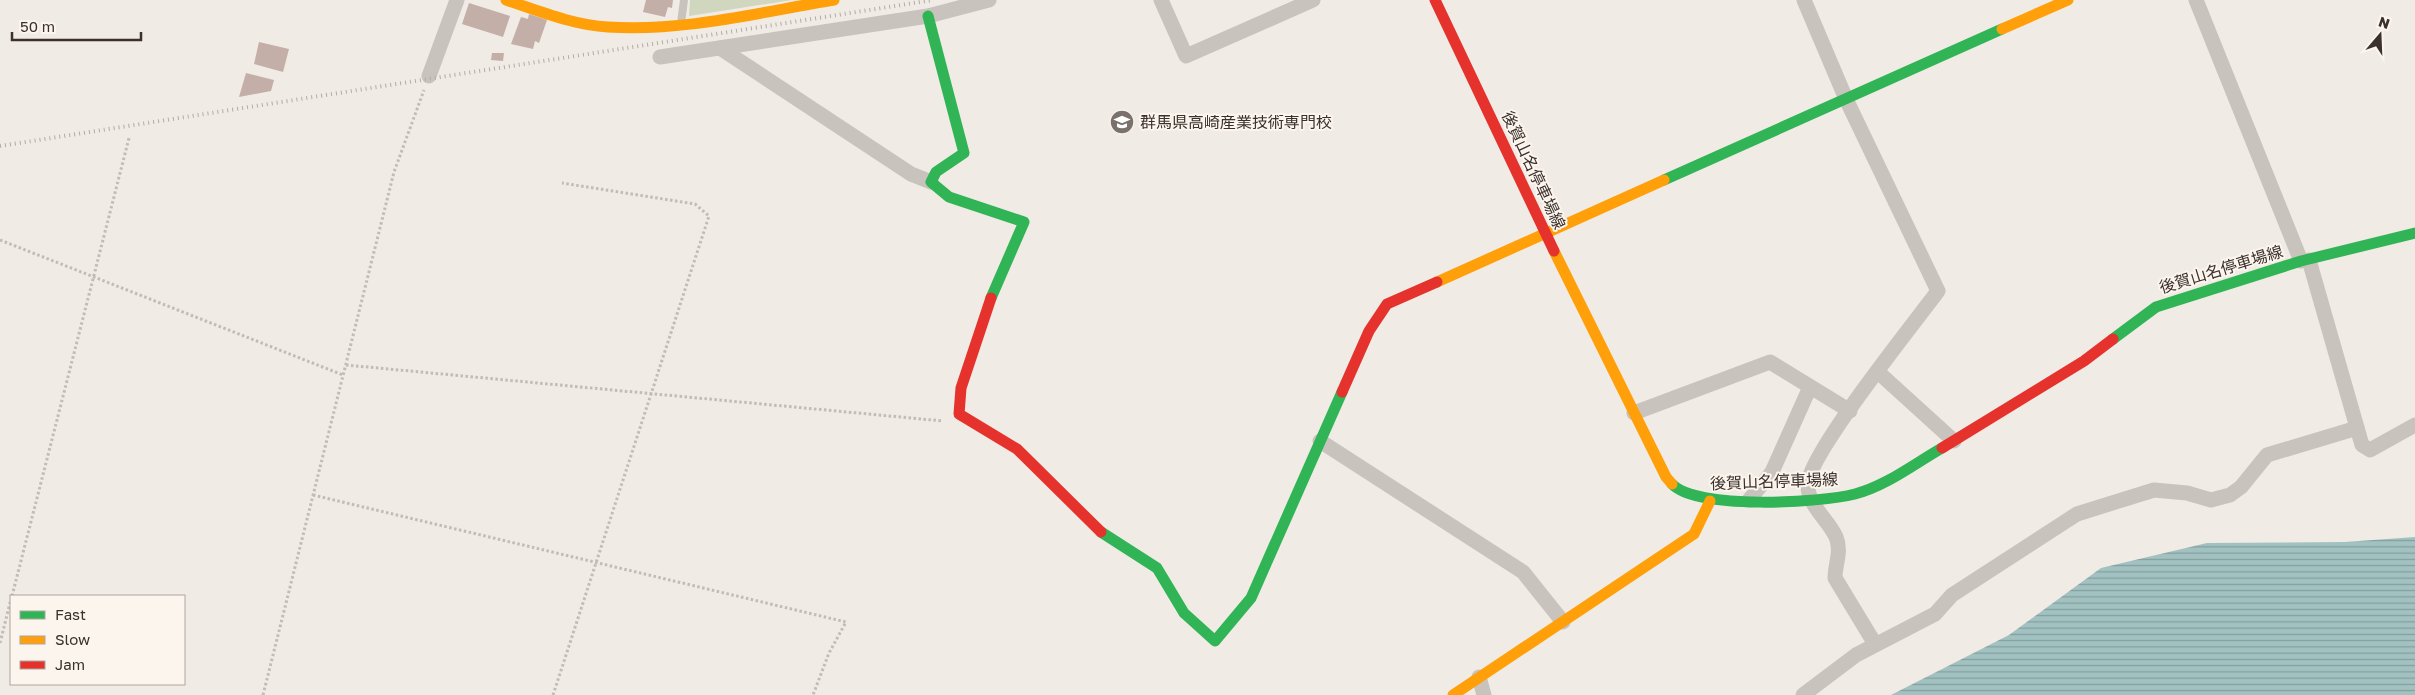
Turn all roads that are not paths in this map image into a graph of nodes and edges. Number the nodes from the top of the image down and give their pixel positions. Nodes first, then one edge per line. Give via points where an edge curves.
1 (457, 0) edge
2 (506, 0) edge
3 (684, 0) edge
4 (834, 0) edge
5 (988, 0) edge
6 (1161, 0) edge
7 (1313, 0) edge
8 (1435, 0) edge
9 (1804, 0) edge
10 (2068, 0) edge
11 (2196, 0) edge
12 (928, 16) junction
13 (681, 24) junction
14 (720, 48) junction
15 (660, 57) dead end
16 (427, 80) road end
17 (1846, 99) junction
18 (931, 182) junction
19 (2415, 233) edge
20 (1546, 235) junction
21 (2305, 261) junction
22 (1878, 372) junction
23 (1810, 387) junction
24 (1850, 411) junction
25 (1634, 413) junction
26 (2415, 426) edge
27 (2357, 428) junction
28 (1320, 441) junction
29 (1954, 441) junction
30 (1811, 499) junction
31 (1749, 500) junction
32 (1710, 501) junction
33 (1563, 622) junction
34 (1875, 644) junction
35 (1479, 677) junction
36 (1453, 695) edge
37 (1484, 695) edge
38 (1803, 695) edge

1 - 16 street
2 - 13 street via 565,20 607,27 658,28
3 - 13 lane
4 - 13 street
5 - 12 street
6 - 7 street via 1186,56
8 - 20 street, 後賀山名停車場線
9 - 17 street
10 - 17 street
11 - 21 street
12 - 14 street
12 - 18 street via 964,153 936,172
14 - 15 street
14 - 18 street via 911,174
17 - 20 street
17 - 22 street via 1938,291
18 - 28 street via 949,197 1024,222 994,293 961,388 959,414 1017,449 1100,532 1156,568 1184,613 1215,641 1251,598
19 - 21 street, 後賀山名停車場線
20 - 25 street, 後賀山名停車場線
20 - 28 street via 1387,304 1368,331
21 - 27 street
21 - 29 street, 後賀山名停車場線 via 2156,307 2084,361
22 - 24 street
22 - 29 street
23 - 24 street
23 - 25 street via 1770,362
23 - 31 street via 1772,472
24 - 30 street via 1822,449 1807,483
25 - 32 street, 後賀山名停車場線 via 1666,477 1675,488 1686,495
26 - 27 street via 2370,450 2362,444
27 - 34 street via 2267,455 2242,487 2230,495 2211,500 2187,493 2154,490 2077,514 1952,595 1935,614
28 - 33 street via 1523,572
29 - 30 street, 後賀山名停車場線 via 1884,484 1855,494
30 - 31 street, 後賀山名停車場線
30 - 34 street via 1836,537 1840,550 1835,578
31 - 32 street, 後賀山名停車場線
32 - 33 street via 1694,534
33 - 35 street
34 - 38 street
35 - 36 street
35 - 37 street

